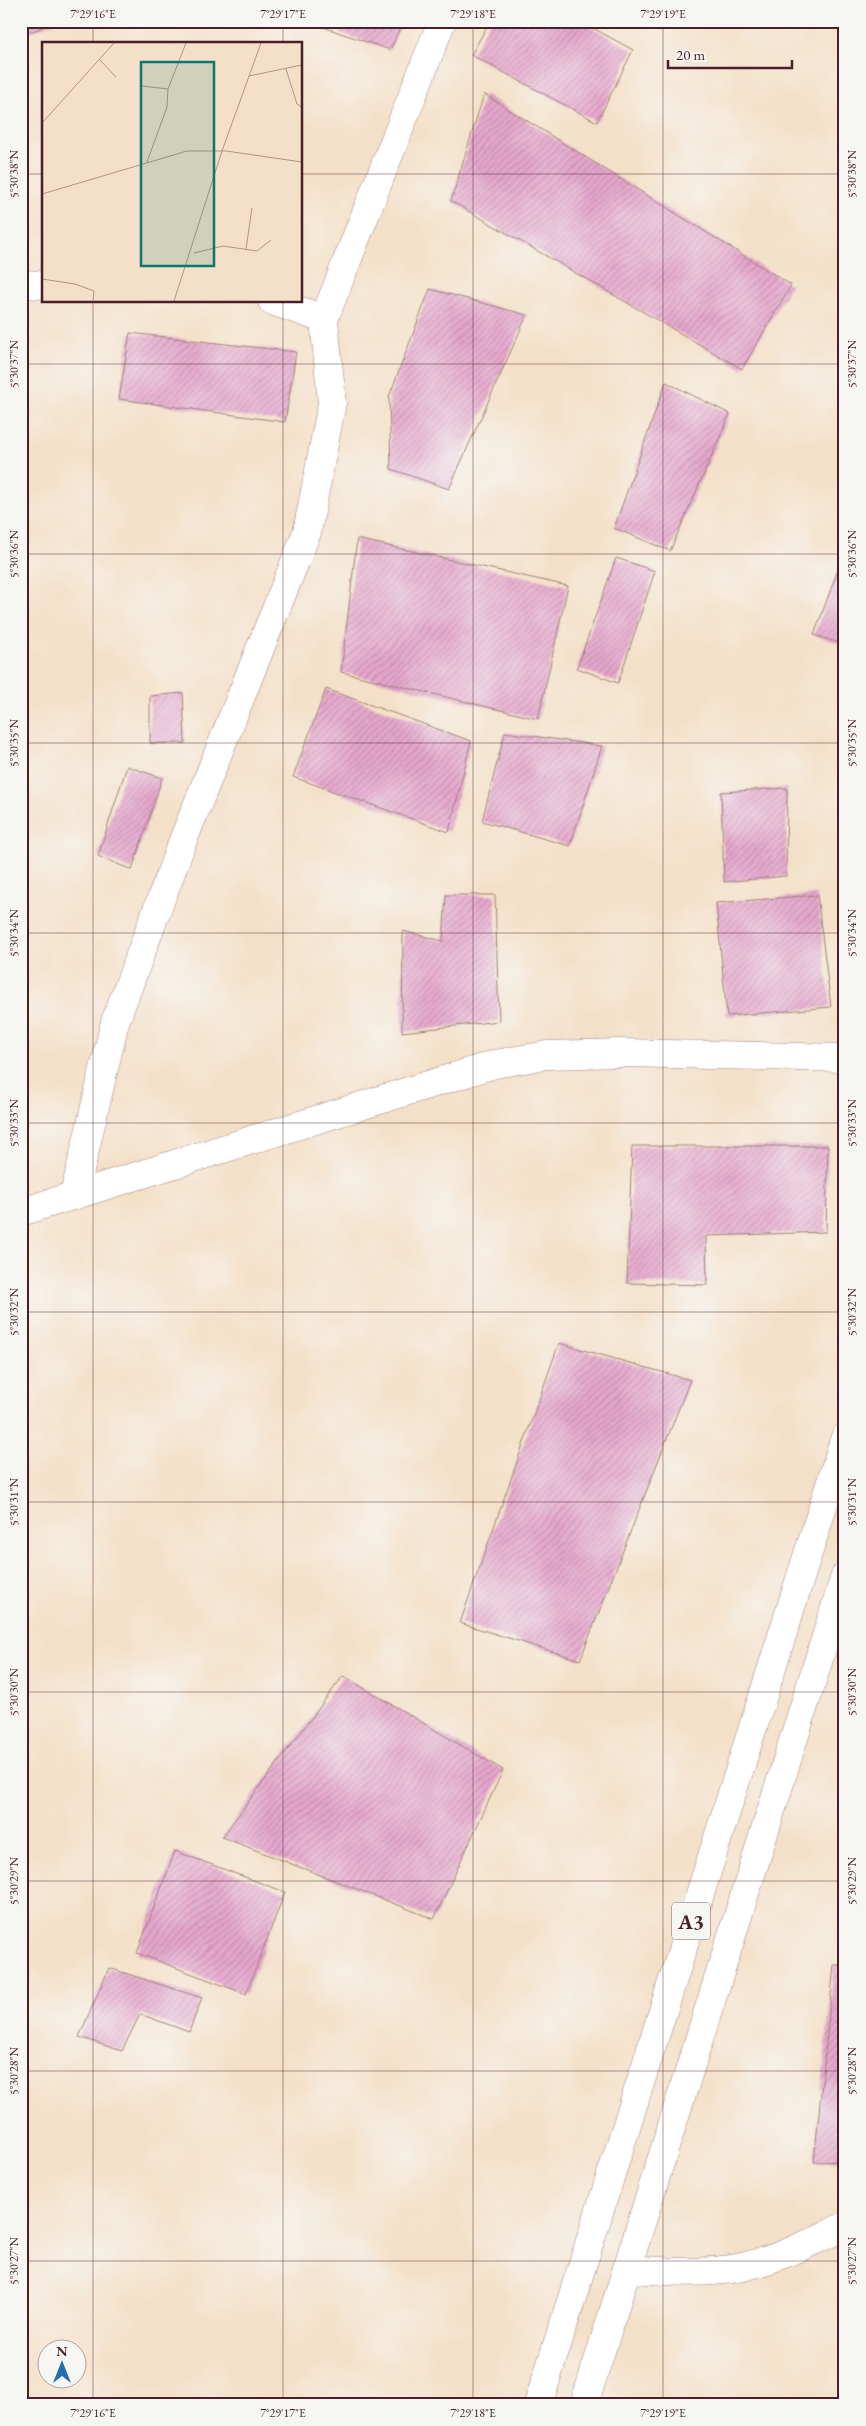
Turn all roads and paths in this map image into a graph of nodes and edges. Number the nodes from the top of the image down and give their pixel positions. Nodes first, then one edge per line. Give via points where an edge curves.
1 (442, 21) edge
2 (21, 284) edge
3 (42, 285) edge
4 (275, 302) edge
5 (324, 319) junction
6 (845, 1058) edge
7 (74, 1196) junction
8 (21, 1212) edge
9 (845, 1438) edge
10 (845, 1576) edge
11 (845, 2226) edge
12 (627, 2269) junction
13 (538, 2405) edge
14 (584, 2405) edge

1 - 5 street
2 - 3 street
4 - 5 street
5 - 7 street via 332,403 307,532 182,843 115,1022
6 - 7 street via 622,1053 547,1055 495,1064
7 - 8 street
9 - 13 street, A3
10 - 12 street, A3
11 - 12 street via 787,2254 740,2267 683,2272
12 - 14 street, A3

